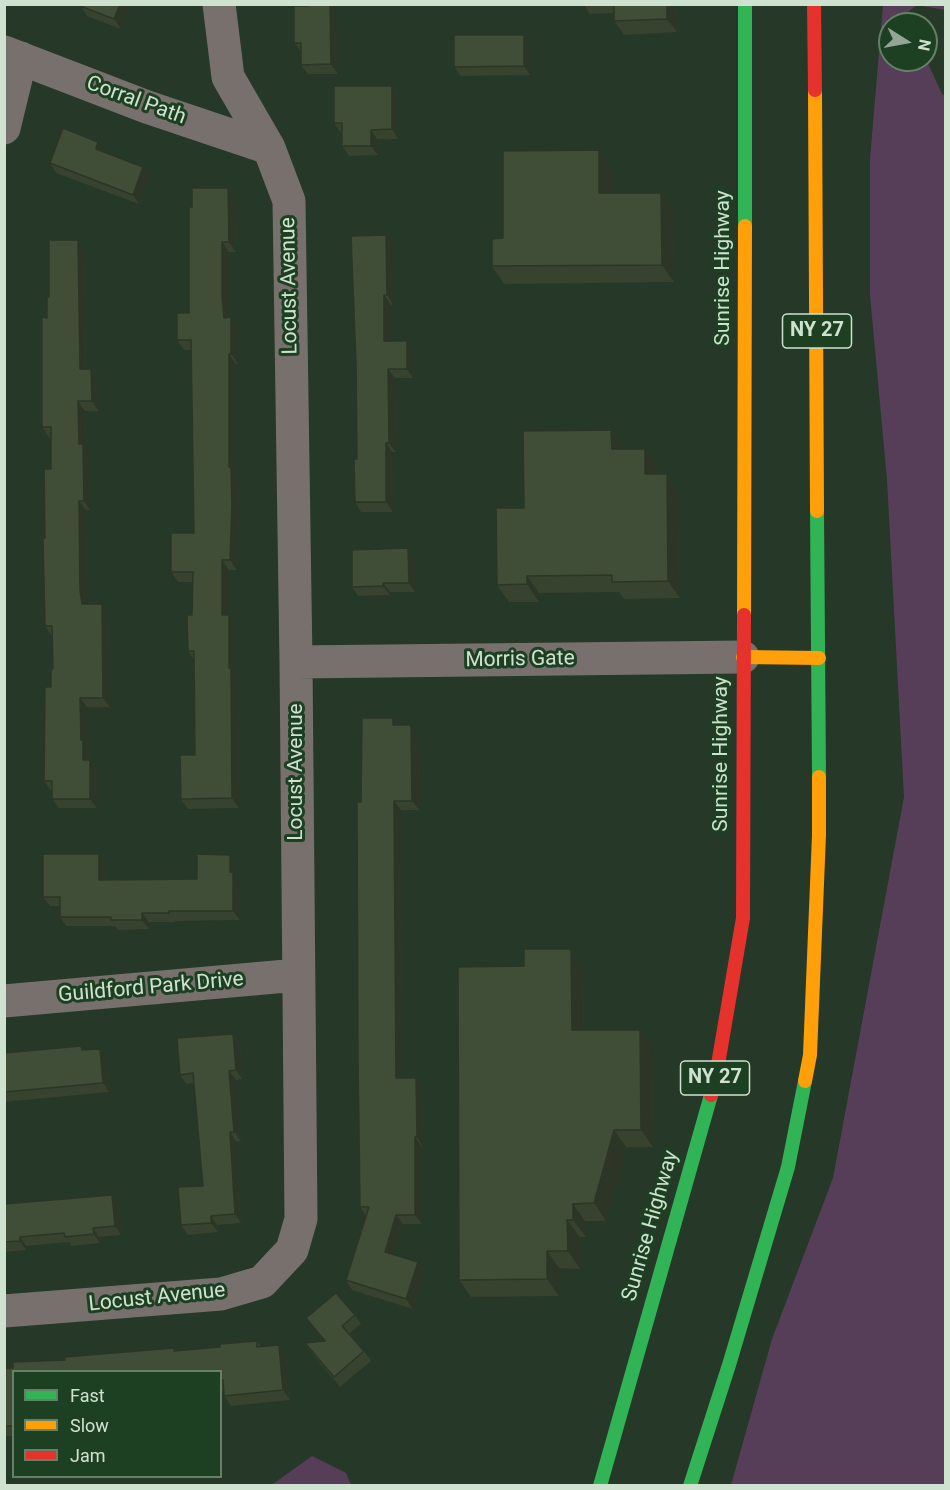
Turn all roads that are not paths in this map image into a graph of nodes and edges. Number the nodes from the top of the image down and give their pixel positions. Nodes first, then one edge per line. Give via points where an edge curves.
1 (219, 4) edge
2 (745, 4) edge
3 (814, 4) edge
4 (13, 55) edge
5 (4, 128) edge
6 (269, 148) junction
7 (743, 657) junction
8 (819, 658) junction
9 (296, 662) junction
10 (298, 975) junction
11 (4, 1001) edge
12 (4, 1311) edge
13 (729, 1365) junction
14 (719, 1442) dead end
15 (600, 1485) edge
16 (690, 1485) edge

1 - 6 street, Locust Avenue via 228,77
2 - 7 highway, Sunrise Highway / NY 27
3 - 8 highway, NY 27
4 - 5 street
4 - 6 street, Corral Path via 147,107
6 - 9 street, Locust Avenue via 289,201
7 - 8 highway
7 - 9 street, Morris Gate
7 - 15 highway, Sunrise Highway / NY 27 via 743,918 717,1070
8 - 13 highway, NY 27 via 819,835 810,1055 788,1167
9 - 10 street, Locust Avenue
10 - 11 street, Guildford Park Drive
10 - 12 street, Locust Avenue via 301,1219 292,1250 262,1282 221,1294
13 - 14 highway
13 - 16 highway, NY 27

